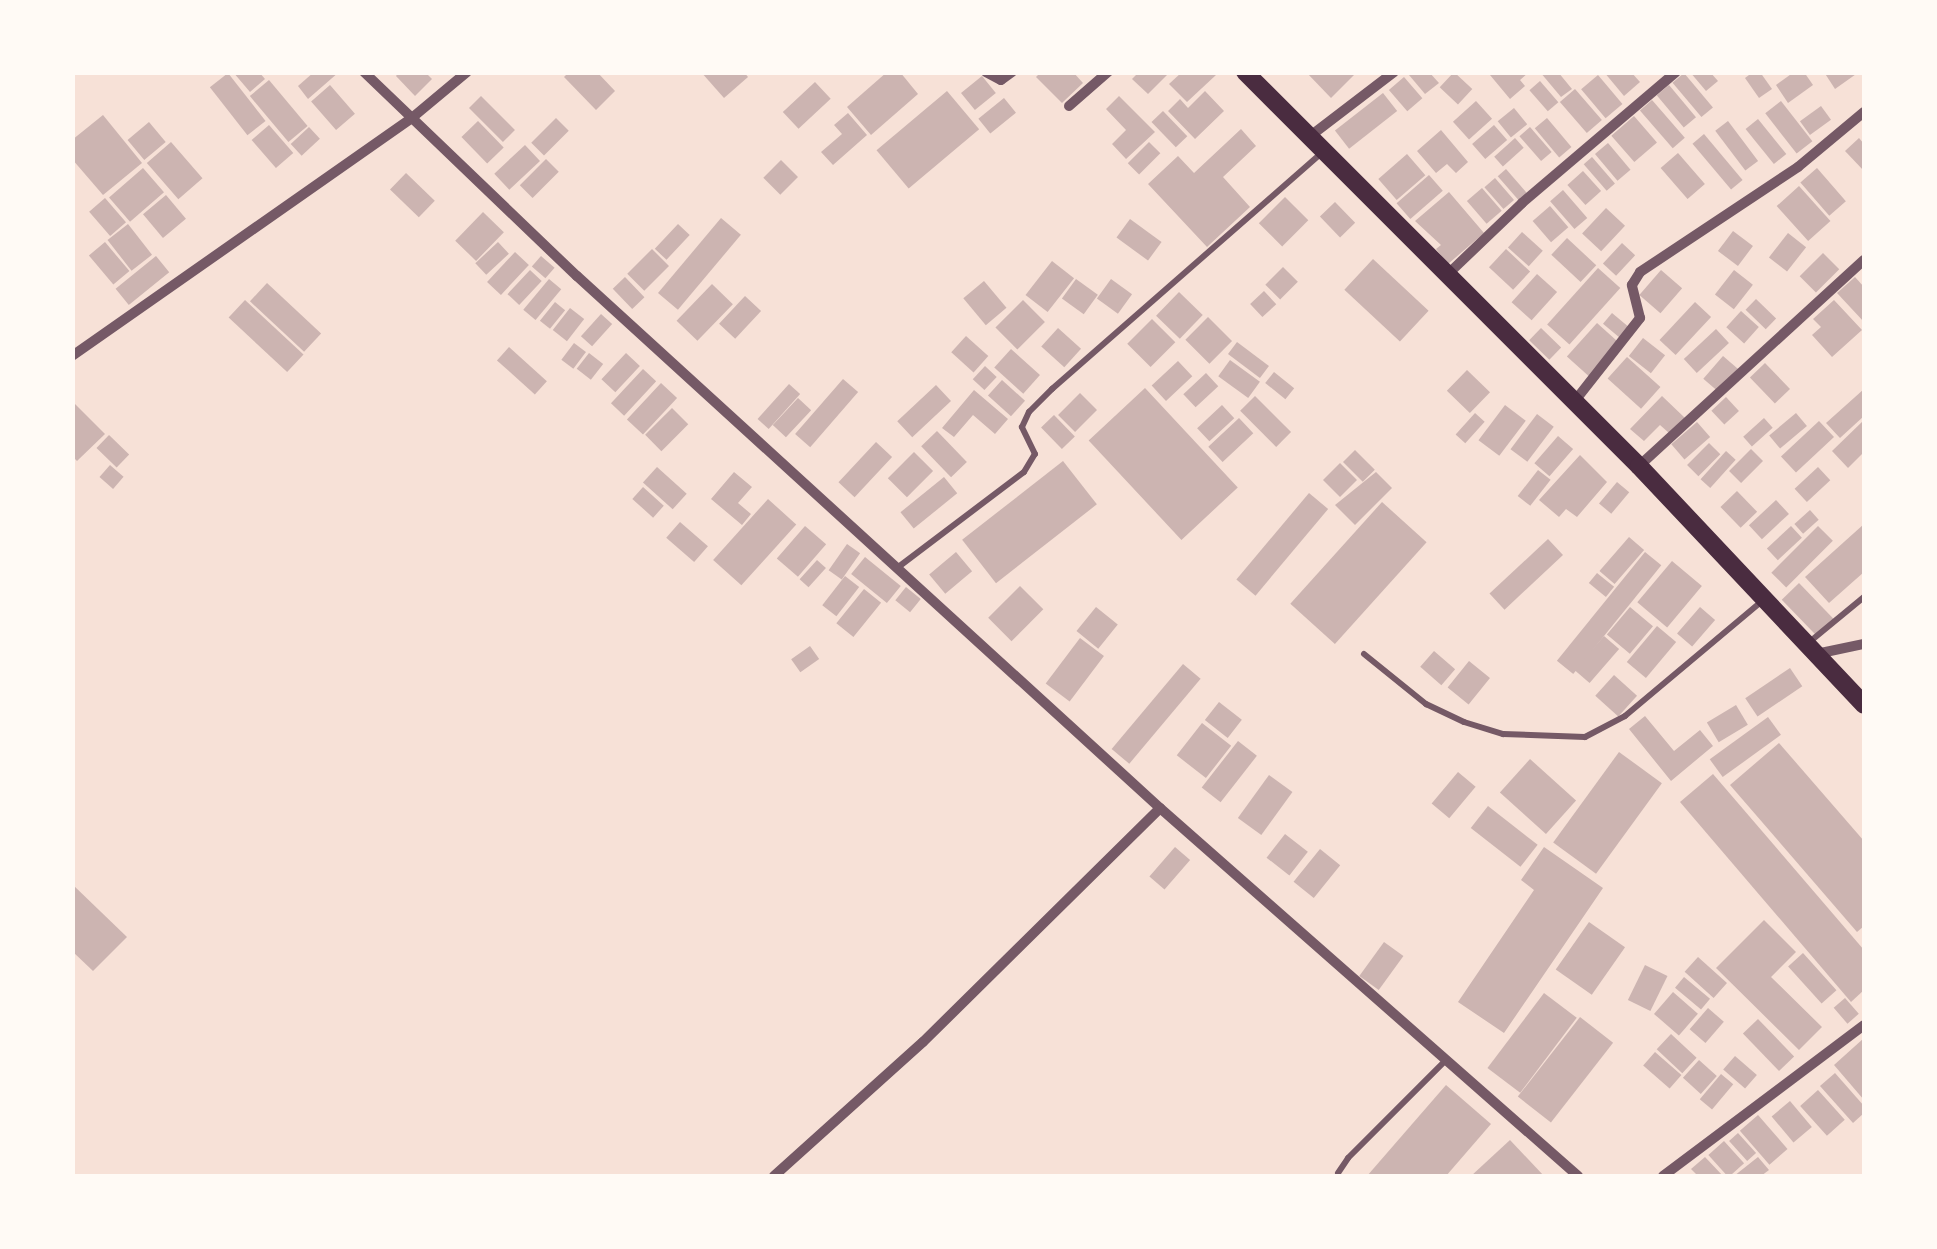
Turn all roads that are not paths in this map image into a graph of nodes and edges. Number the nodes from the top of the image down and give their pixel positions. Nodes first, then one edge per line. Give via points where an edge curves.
1 (364, 72) edge
2 (468, 72) edge
3 (986, 72) edge
4 (1012, 72) edge
5 (1108, 72) edge
6 (1245, 72) edge
7 (1394, 72) edge
8 (1676, 72) edge
9 (1069, 106) dead end
10 (1864, 112) edge
11 (414, 117) junction
12 (1309, 137) junction
13 (1323, 152) junction
14 (1864, 260) edge
15 (1446, 276) junction
16 (72, 356) edge
17 (1573, 403) junction
18 (1638, 466) junction
19 (898, 568) junction
20 (1864, 596) edge
21 (1763, 600) junction
22 (1864, 644) edge
23 (1811, 650) junction
24 (1364, 654) dead end
25 (1864, 706) edge
26 (1160, 808) junction
27 (1864, 1026) edge
28 (1445, 1061) junction
29 (1338, 1173) dead end
30 (774, 1176) edge
31 (1578, 1176) edge
32 (1663, 1176) edge

1 - 11 street
2 - 11 street
3 - 4 street via 1001,80
5 - 9 street
6 - 12 main road
7 - 12 street
8 - 15 street
10 - 17 street via 1798,167 1640,272 1632,286 1640,318
11 - 16 street
11 - 19 street via 577,276
12 - 13 main road
13 - 15 main road
13 - 19 lane via 1052,389 1022,427 1035,454 1024,472
14 - 18 street
15 - 17 main road
17 - 18 main road
18 - 21 main road
19 - 26 street
20 - 23 lane
21 - 23 main road
21 - 24 lane via 1625,716 1585,738 1503,734 1464,722 1426,704
22 - 23 street
23 - 25 main road
26 - 28 street
26 - 30 street via 923,1042
27 - 32 street
28 - 29 lane
28 - 31 street

